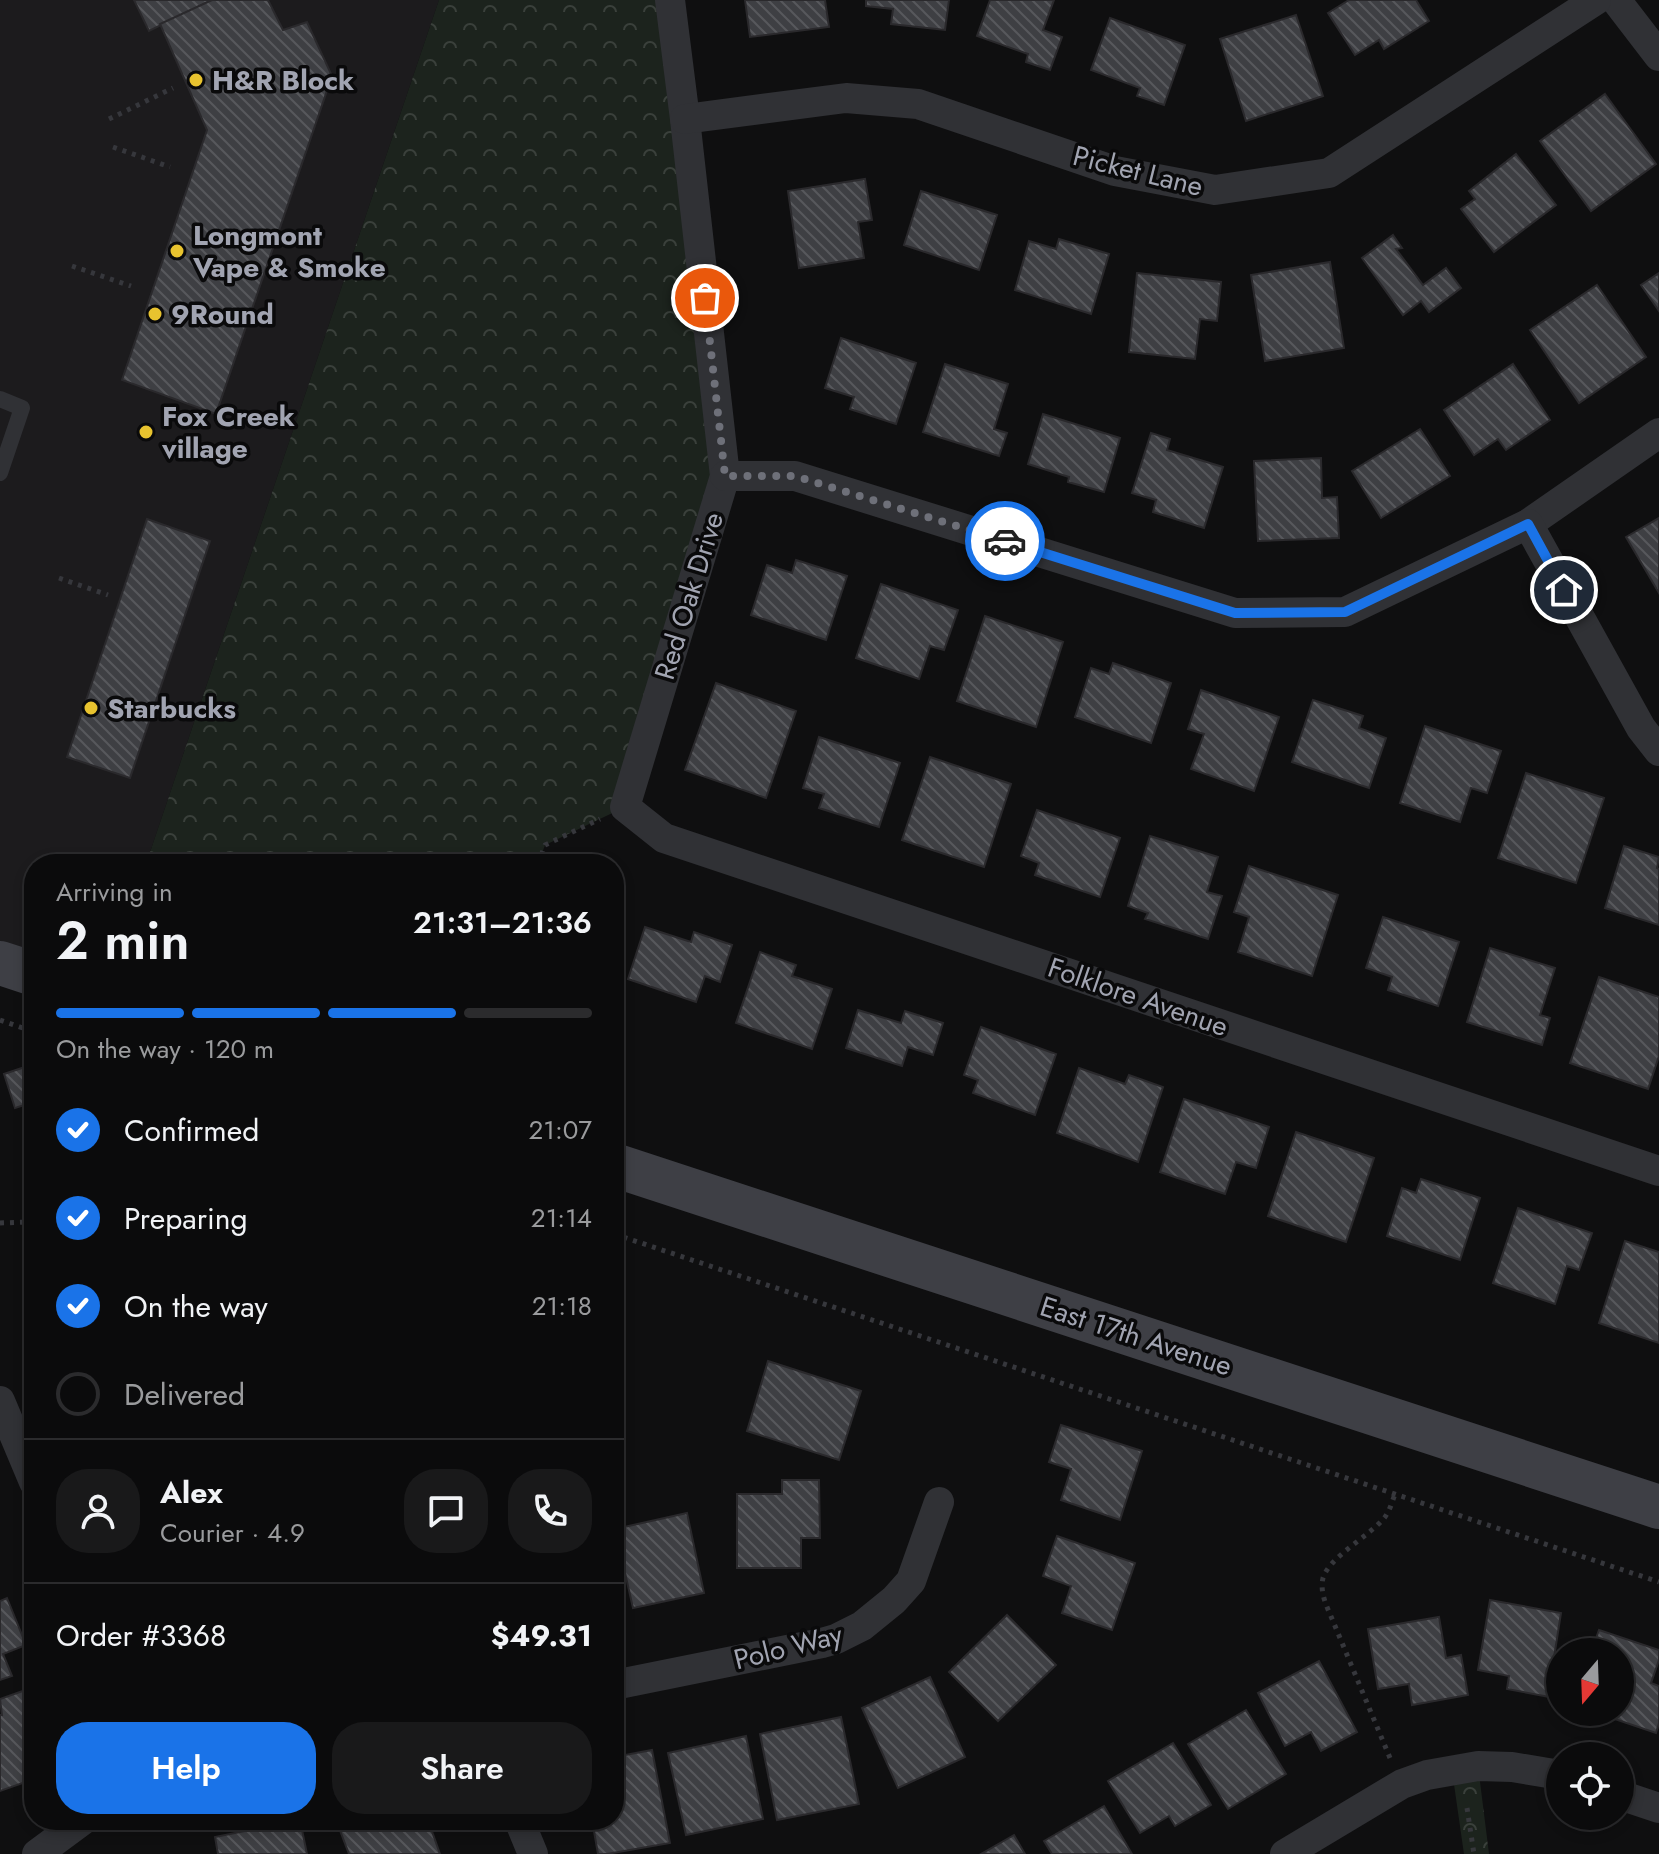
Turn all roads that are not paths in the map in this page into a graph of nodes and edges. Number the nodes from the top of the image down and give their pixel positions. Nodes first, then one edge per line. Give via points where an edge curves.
1 (670, 0) edge
2 (1596, 0) edge
3 (1616, 0) edge
4 (1659, 56) edge
5 (685, 119) junction
6 (0, 399) edge
7 (1659, 433) edge
8 (0, 473) edge
9 (725, 476) junction
10 (1528, 524) junction
11 (1659, 751) edge
12 (613, 813) joint
13 (0, 963) edge
14 (24, 971) edge
15 (624, 1168) edge
16 (1659, 1171) edge
17 (0, 1401) edge
18 (8, 1442) edge
19 (24, 1467) edge
20 (939, 1502) dead end
21 (1659, 1507) edge
22 (624, 1683) edge
23 (1546, 1773) edge
24 (1634, 1800) edge
25 (1659, 1808) edge
26 (69, 1830) edge
27 (523, 1830) edge
28 (37, 1854) edge
29 (533, 1854) edge
30 (1285, 1854) edge

1 - 5 street, Red Oak Drive
2 - 5 street, Picket Lane via 1329,173 1215,190 1115,171 918,104 846,98
3 - 4 street
5 - 9 street, Red Oak Drive
6 - 8 lane via 22,408
7 - 10 street
9 - 10 street via 795,476 1235,613 1345,612
9 - 12 street, Red Oak Drive
10 - 11 street via 1641,728
12 - 16 street, Folklore Avenue via 664,838
13 - 14 main road
15 - 21 main road, East 17th Avenue
17 - 18 street
18 - 19 street
20 - 22 street, Polo Way via 911,1581 862,1626 822,1643
23 - 30 street via 1478,1766 1427,1775 1402,1784
24 - 25 street
26 - 28 street
27 - 29 street

